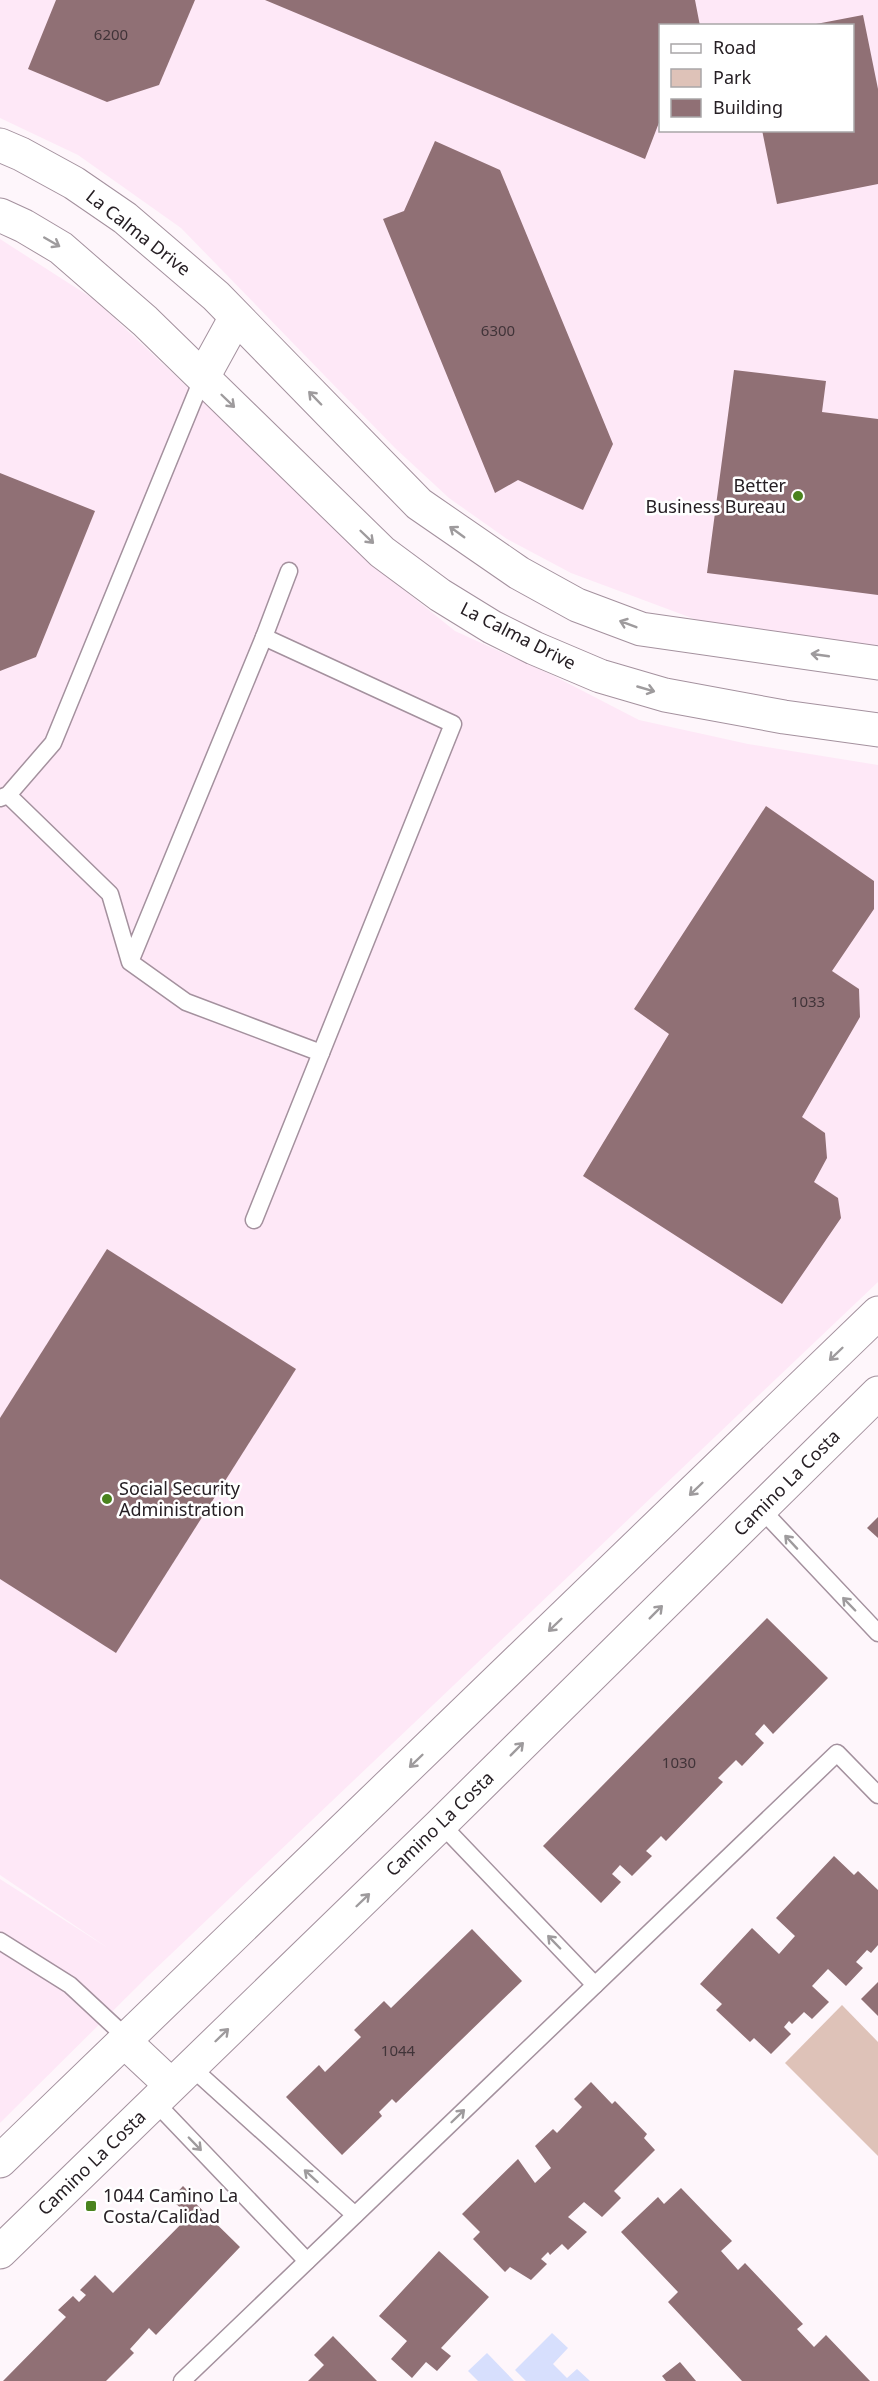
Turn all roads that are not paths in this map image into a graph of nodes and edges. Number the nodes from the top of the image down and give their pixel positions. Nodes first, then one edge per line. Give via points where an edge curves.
1 (0, 145) edge
2 (0, 215) edge
3 (236, 317) junction
4 (203, 377) junction
5 (290, 571) dead end
6 (264, 637) junction
7 (878, 663) edge
8 (878, 730) edge
9 (4, 796) edge
10 (130, 962) junction
11 (321, 1053) junction
12 (254, 1220) dead end
13 (878, 1313) edge
14 (878, 1393) edge
15 (761, 1509) junction
16 (878, 1633) edge
17 (878, 1795) edge
18 (441, 1824) junction
19 (0, 1941) edge
20 (595, 1985) junction
21 (125, 2040) junction
22 (172, 2084) junction
23 (0, 2161) edge
24 (355, 2215) junction
25 (0, 2252) edge
26 (307, 2261) junction
27 (182, 2381) edge

1 - 3 street, La Calma Drive via 74,183 125,218
2 -> 4 street, La Calma Drive via 61,248
3 - 4 street
7 -> 3 street, La Calma Drive via 641,629 577,605 519,573 419,504
4 -> 8 street, La Calma Drive via 382,552 492,627 600,676 665,695
4 - 9 lane via 52,743
5 - 6 lane
6 - 10 lane
6 - 11 lane via 453,724
9 - 10 lane via 110,894
10 - 11 lane via 186,1002
11 - 12 lane
13 -> 21 street
14 - 15 street, Camino La Costa
16 -> 15 lane
18 -> 15 street, Camino La Costa
17 - 20 lane via 837,1753
20 -> 18 lane
22 -> 18 street, Camino La Costa
19 - 21 lane via 70,1985
24 -> 20 lane
21 - 22 street
21 - 23 street
24 -> 22 lane
22 - 25 street, Camino La Costa
22 -> 26 lane
24 - 26 lane
26 - 27 lane

